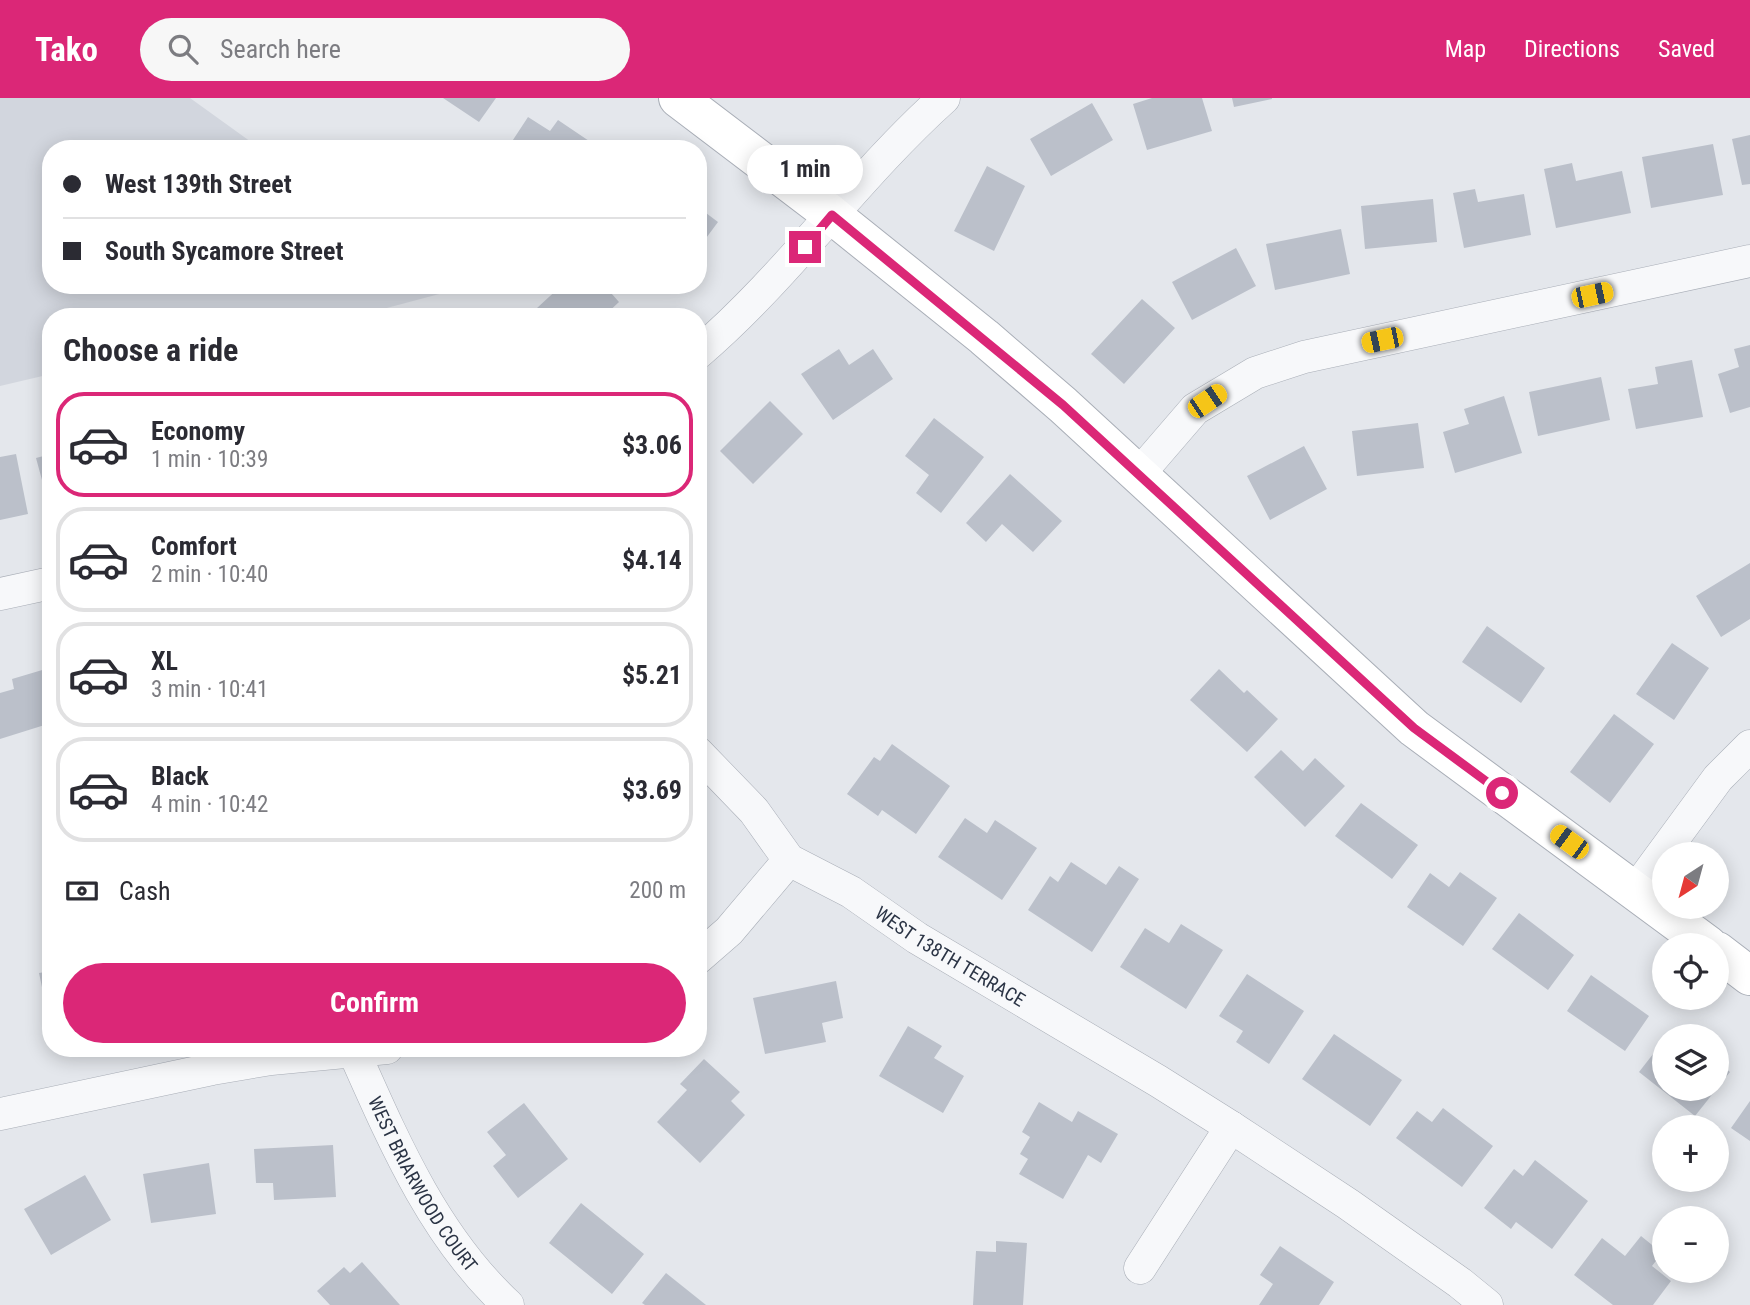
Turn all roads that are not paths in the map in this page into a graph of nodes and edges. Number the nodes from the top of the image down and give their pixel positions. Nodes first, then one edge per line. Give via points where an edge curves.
1 (678, 98) edge
2 (944, 98) edge
3 (832, 215) junction
4 (1750, 261) edge
5 (707, 344) edge
6 (1139, 474) junction
7 (42, 585) edge
8 (0, 594) edge
9 (1750, 746) edge
10 (707, 762) edge
11 (789, 860) junction
12 (1635, 891) junction
13 (1692, 933) edge
14 (707, 950) edge
15 (1729, 960) edge
16 (1750, 976) edge
17 (295, 1057) edge
18 (356, 1057) edge
19 (0, 1114) edge
20 (1231, 1127) junction
21 (1140, 1268) dead end
22 (508, 1305) edge
23 (1487, 1305) edge

1 - 3 street
2 - 3 street via 905,133
3 - 5 street via 791,263
3 - 6 street via 994,346
4 - 6 street via 1304,357 1255,373 1195,409
6 - 12 street via 1414,728
7 - 8 street
9 - 12 street via 1718,778
10 - 11 street, WEST 138TH TERRACE via 754,811
11 - 14 street
11 - 20 street, WEST 138TH TERRACE via 851,892 917,938
12 - 13 street
15 - 16 street
17 - 19 street via 224,1067
18 - 22 street, WEST BRIARWOOD COURT via 415,1184 447,1234
20 - 21 street
20 - 23 street, WEST 138TH TERRACE

